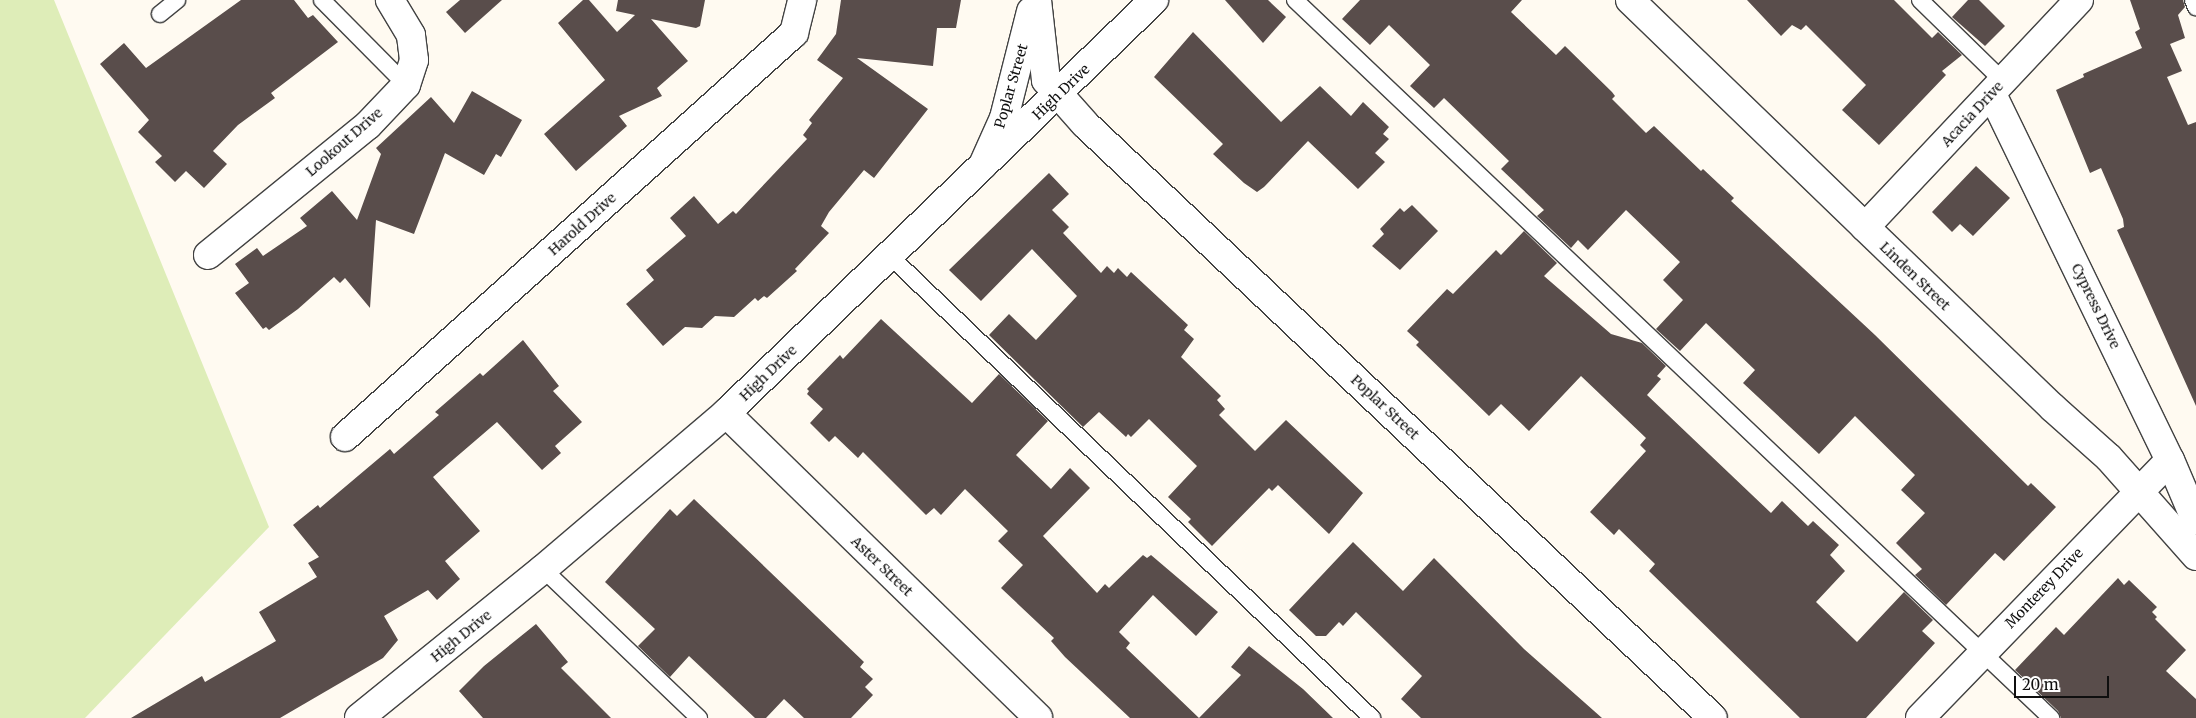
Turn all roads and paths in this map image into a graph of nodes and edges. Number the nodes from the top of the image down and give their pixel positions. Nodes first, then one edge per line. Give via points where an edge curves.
1 (176, 0) edge
2 (322, 0) edge
3 (390, 0) edge
4 (802, 0) edge
5 (1035, 0) edge
6 (1154, 0) edge
7 (1295, 0) edge
8 (1630, 0) edge
9 (1920, 0) edge
10 (2079, 0) edge
11 (2193, 0) edge
12 (2196, 7) edge
13 (160, 14) dead end
14 (406, 85) junction
15 (1997, 87) junction
16 (1058, 95) junction
17 (981, 169) junction
18 (1865, 227) junction
19 (208, 255) dead end
20 (890, 256) junction
21 (726, 413) junction
22 (345, 437) dead end
23 (2170, 460) junction
24 (2139, 490) junction
25 (2196, 521) edge
26 (2196, 556) edge
27 (543, 569) junction
28 (1982, 653) junction
29 (359, 718) edge
30 (699, 718) edge
31 (1038, 718) edge
32 (1372, 718) edge
33 (1713, 718) edge
34 (1920, 718) edge
35 (2051, 718) edge

1 - 13 lane
2 - 14 lane
3 - 14 street, Lookout Drive via 411,35 414,60
4 - 22 street, Harold Drive via 794,33
5 - 16 street, Poplar Street via 1046,80
5 - 17 street, Poplar Street via 1004,118
6 - 16 street, High Drive
7 - 28 lane
8 - 18 street, Linden Street
9 - 15 lane
10 - 15 street, Acacia Drive
11 - 12 lane
14 - 19 street, Lookout Drive via 368,124
15 - 18 street, Acacia Drive
15 - 23 street, Cypress Drive
16 - 17 street, High Drive
16 - 33 street, Poplar Street
17 - 20 street, High Drive
18 - 24 street, Linden Street
20 - 21 street, High Drive
20 - 32 lane
21 - 27 street, High Drive
21 - 31 street, Aster Street
23 - 24 street, Monterey Drive
23 - 25 street, Cypress Drive
24 - 26 street, Linden Street
24 - 28 street, Monterey Drive
27 - 29 street, High Drive
27 - 30 lane
28 - 34 street, Monterey Drive
28 - 35 lane

